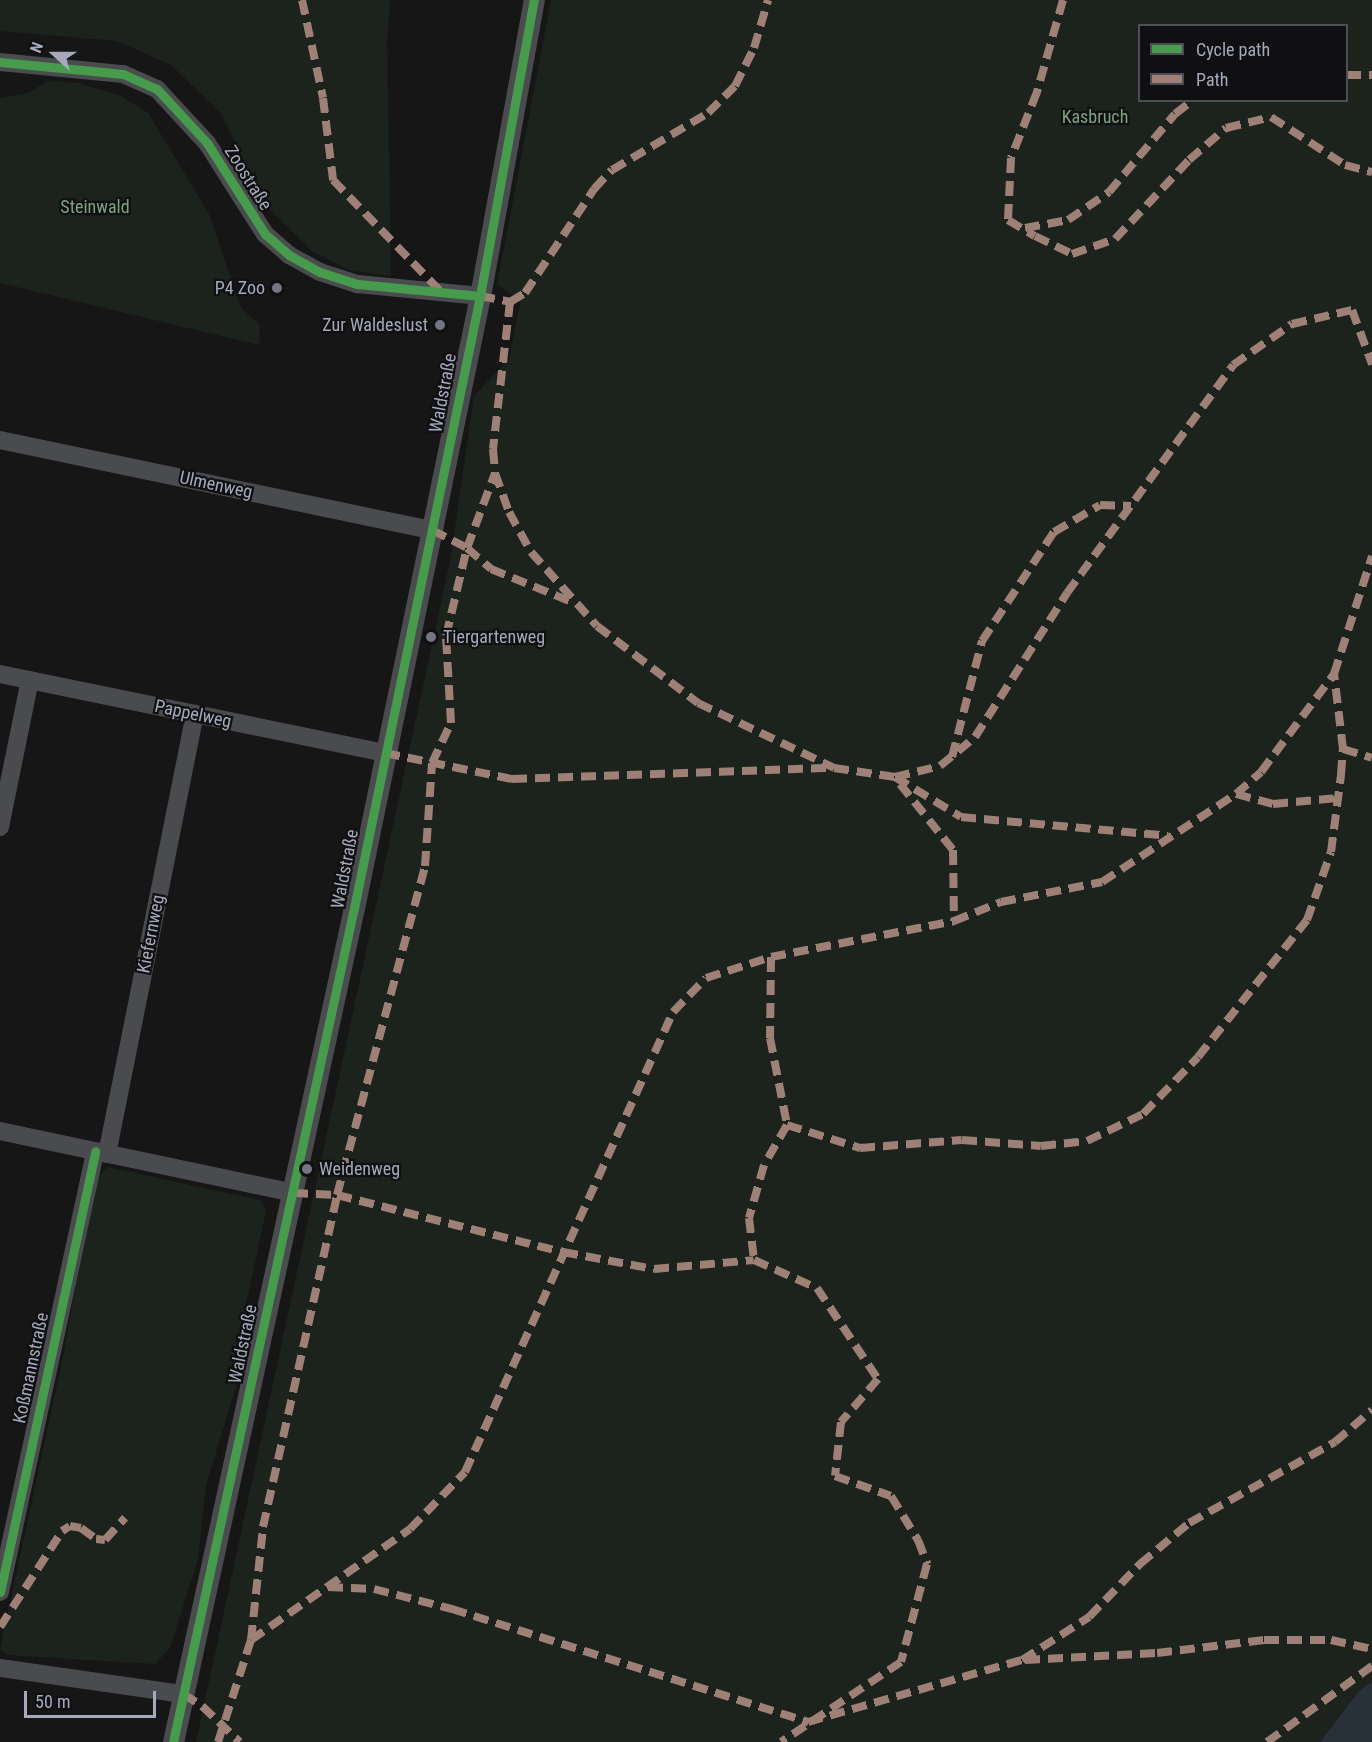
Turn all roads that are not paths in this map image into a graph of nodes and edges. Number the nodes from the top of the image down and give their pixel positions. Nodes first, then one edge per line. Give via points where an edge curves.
1 (534, 0) edge
2 (0, 62) edge
3 (480, 296) junction
4 (0, 440) edge
5 (432, 530) junction
6 (0, 674) edge
7 (30, 680) junction
8 (195, 714) junction
9 (385, 753) junction
10 (0, 826) edge
11 (0, 1131) edge
12 (101, 1153) junction
13 (293, 1193) junction
14 (0, 1592) edge
15 (0, 1668) edge
16 (183, 1694) junction
17 (173, 1742) edge

1 - 3 street, Waldstraße
2 - 3 street, Zoostraße via 123,74 157,89 207,143 265,234 289,255 320,272 358,284
3 - 5 street, Waldstraße
4 - 5 street, Ulmenweg
5 - 9 street, Waldstraße
6 - 7 street, Pappelweg
7 - 8 street, Pappelweg
7 - 10 street
8 - 9 street, Pappelweg
8 - 12 street, Kiefernweg
9 - 13 street, Waldstraße
11 - 12 street
12 - 13 street
12 - 14 street, Koßmannstraße
13 - 16 street, Waldstraße
15 - 16 street
16 - 17 street, Waldstraße

